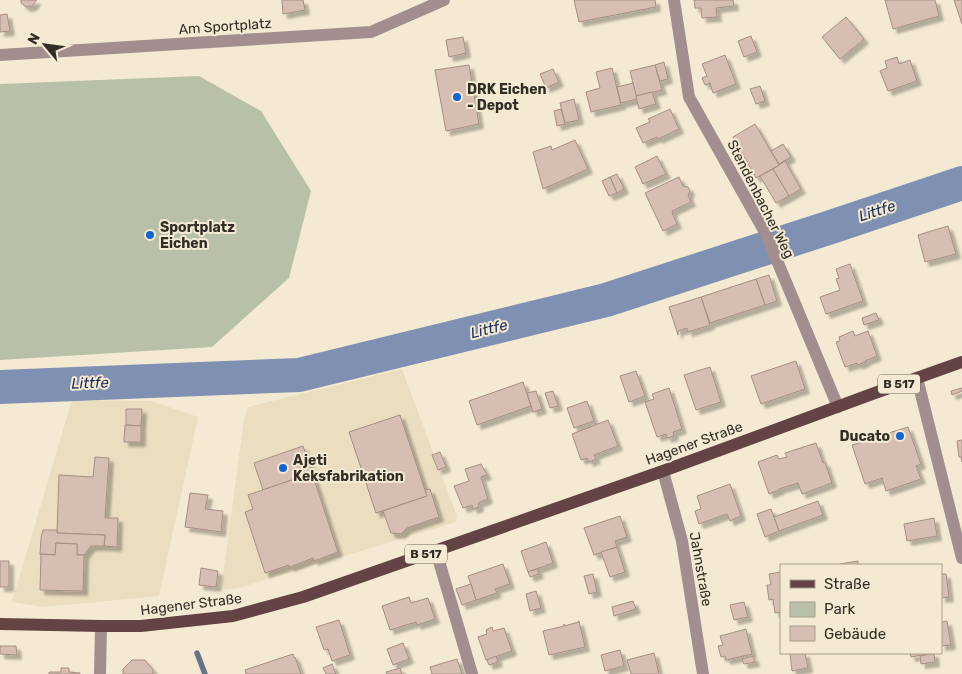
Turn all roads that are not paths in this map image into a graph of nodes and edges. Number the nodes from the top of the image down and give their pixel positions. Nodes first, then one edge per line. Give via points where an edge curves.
1 (444, 0) edge
2 (674, 0) edge
3 (0, 55) edge
4 (962, 362) edge
5 (916, 378) junction
6 (838, 407) junction
7 (663, 471) junction
8 (436, 551) junction
9 (962, 558) edge
10 (0, 624) edge
11 (101, 626) junction
12 (100, 674) edge
13 (472, 674) edge
14 (703, 674) edge

1 - 3 street, Am Sportplatz via 371,32
2 - 6 street, Stendenbacher Weg via 689,96 766,234
4 - 5 main road, Hagener Straße / B 517
5 - 6 main road, Hagener Straße / B 517
5 - 9 street
6 - 7 main road, Hagener Straße / B 517
7 - 8 main road, Hagener Straße / B 517
7 - 14 street, Jahnstraße via 682,540
8 - 11 main road, Hagener Straße / B 517 via 303,598 233,616 141,626
8 - 13 street
10 - 11 main road, Hagener Straße / B 517
11 - 12 street

